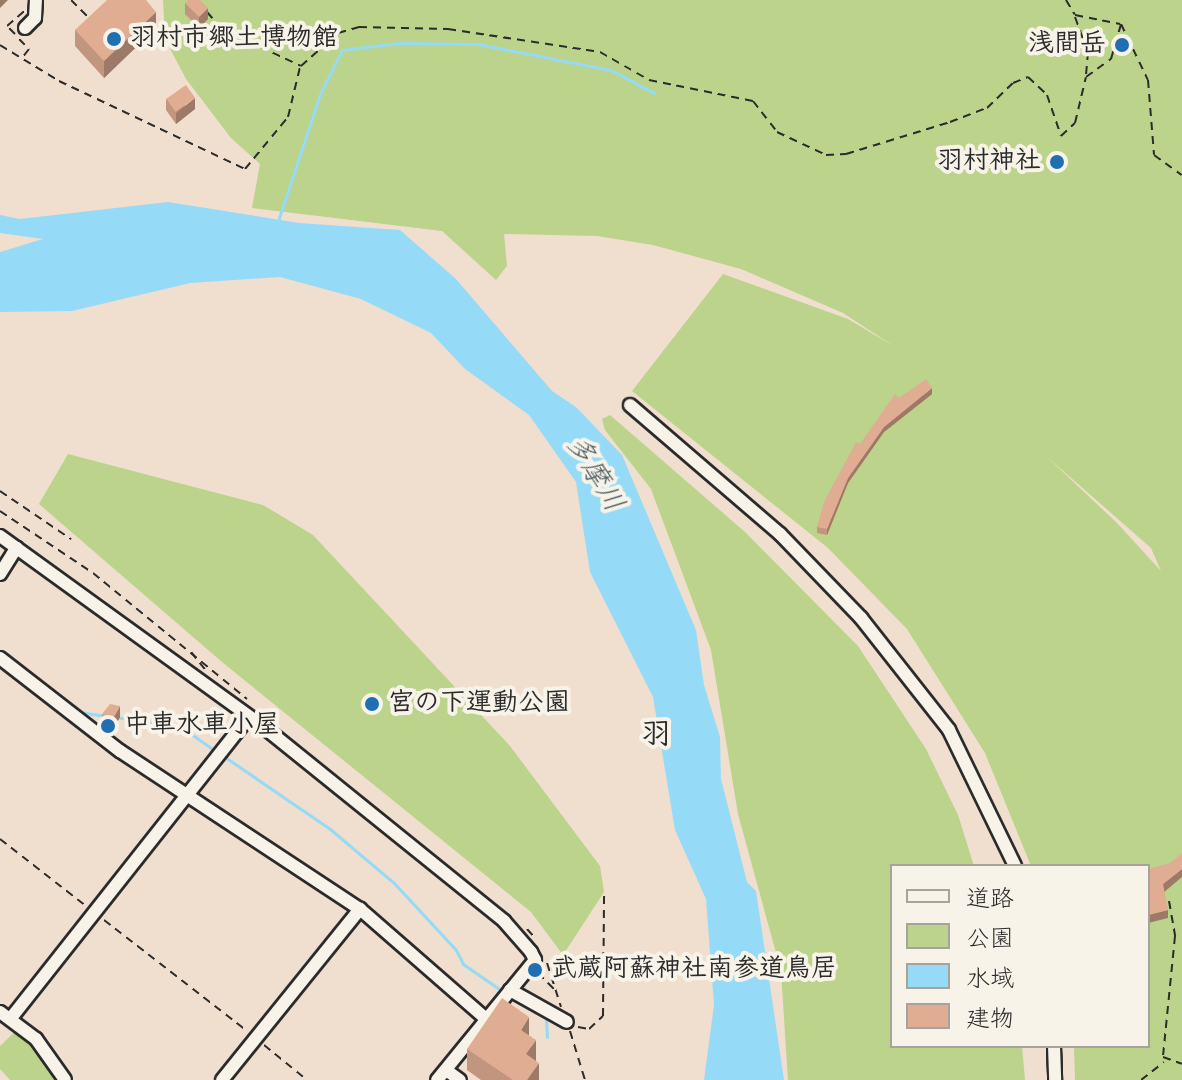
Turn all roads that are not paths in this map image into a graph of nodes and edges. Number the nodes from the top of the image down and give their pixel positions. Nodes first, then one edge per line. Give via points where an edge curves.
1 (27, 0) edge
2 (25, 28) dead end
3 (630, 405) dead end
4 (0, 536) edge
5 (16, 548) junction
6 (0, 574) edge
7 (0, 658) edge
8 (247, 719) junction
9 (188, 795) junction
10 (1014, 864) edge
11 (360, 909) junction
12 (508, 993) junction
13 (6, 1015) edge
14 (486, 1019) junction
15 (567, 1022) road end
16 (1054, 1048) edge
17 (442, 1075) edge
18 (65, 1080) edge
19 (222, 1080) edge
20 (460, 1080) edge
21 (1055, 1080) edge

1 - 2 street via 36,0 35,18
3 - 10 street via 780,534 861,618 949,730
4 - 5 street
5 - 6 street
5 - 8 street
7 - 9 street via 120,751
8 - 9 street
8 - 12 street via 504,921 535,960
9 - 11 street
9 - 13 street
11 - 14 street
11 - 19 street
12 - 14 street
12 - 15 street
13 - 18 street via 36,1039
14 - 17 street
16 - 21 street
17 - 20 street

